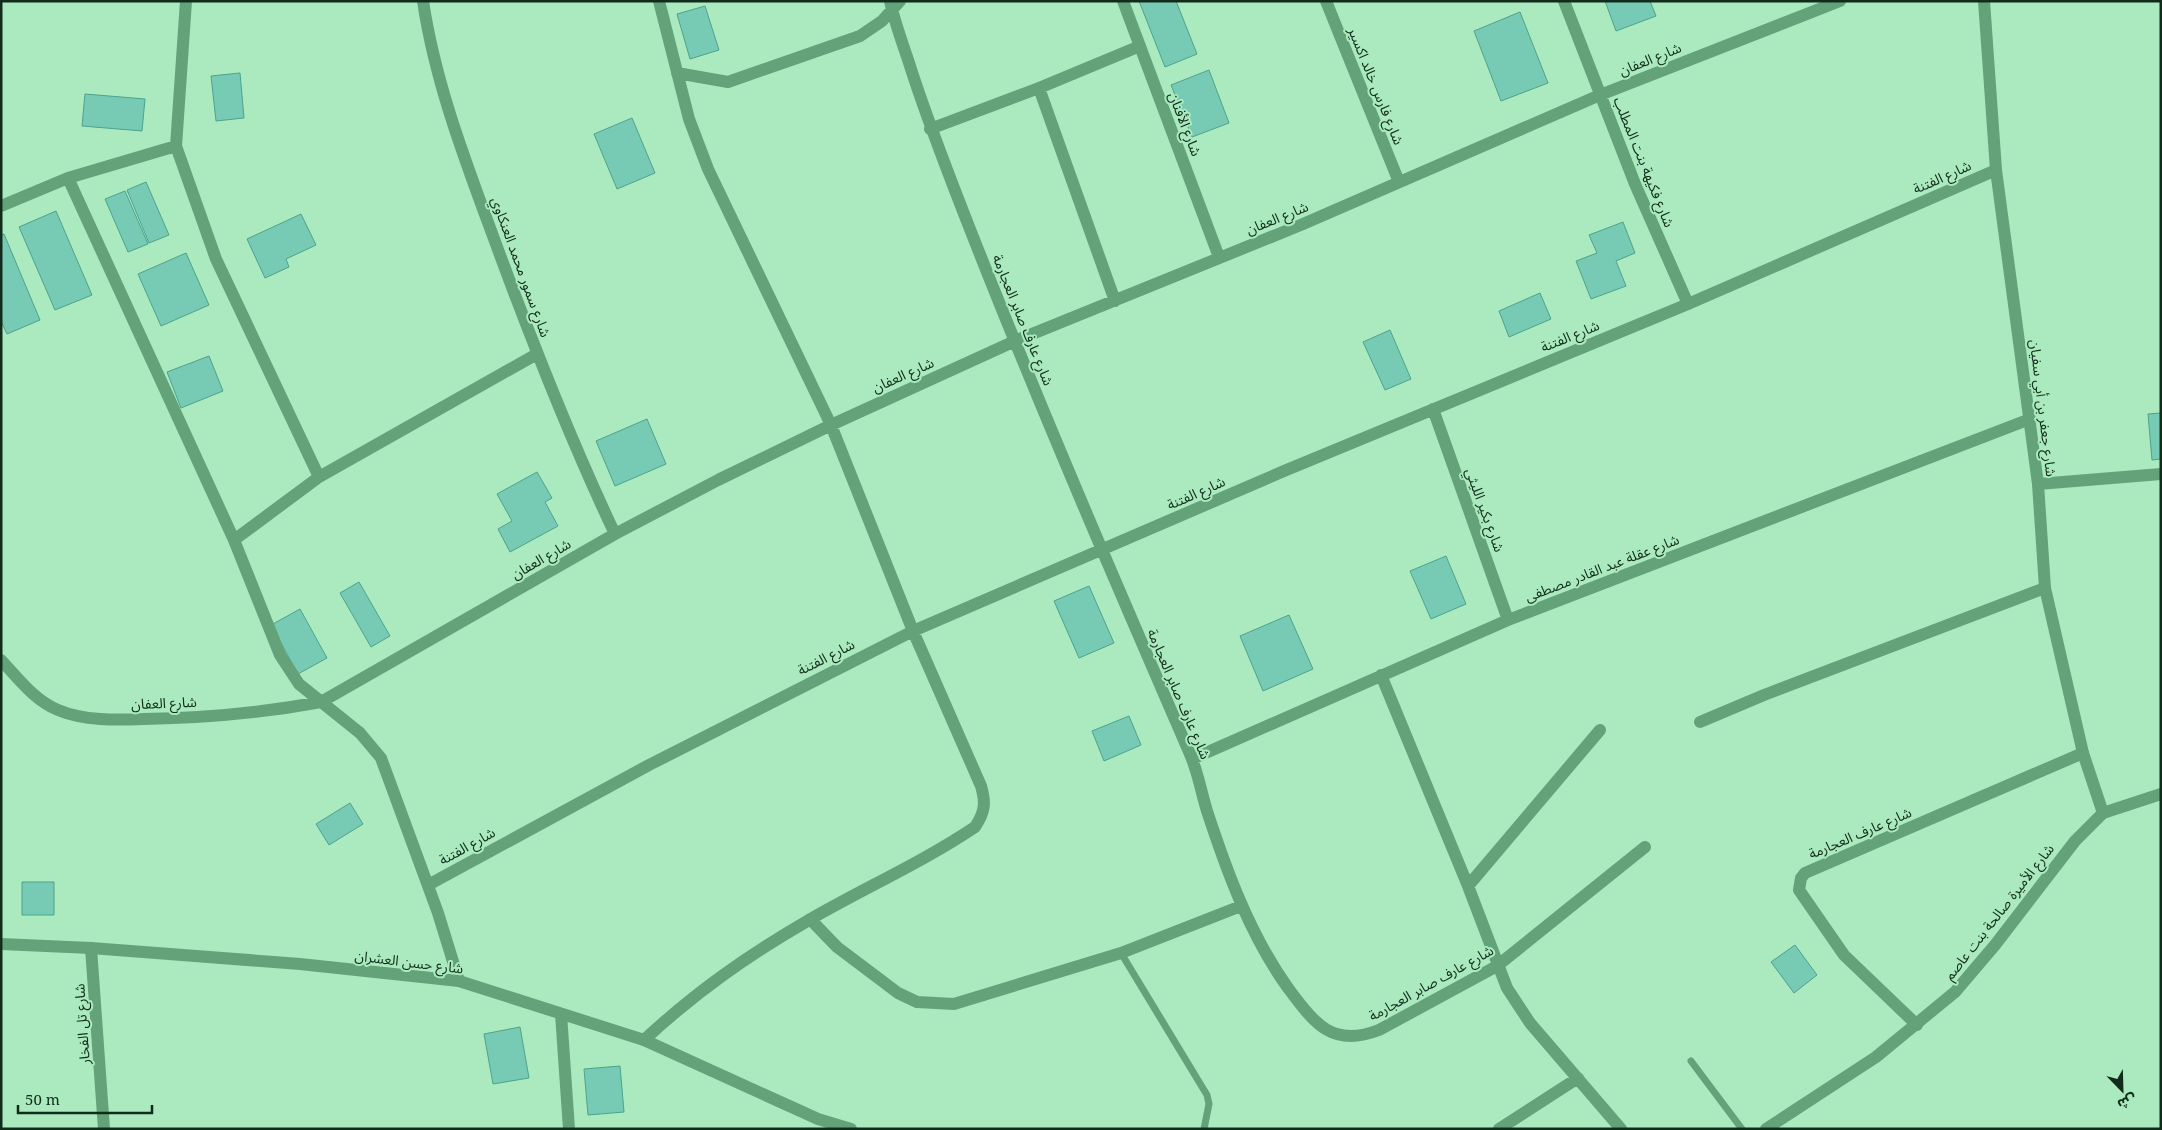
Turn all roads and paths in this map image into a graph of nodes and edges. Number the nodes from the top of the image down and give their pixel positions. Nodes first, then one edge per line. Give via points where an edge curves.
1 (186, 1) edge
2 (423, 1) edge
3 (659, 1) edge
4 (1123, 1) edge
5 (1326, 1) edge
6 (1564, 1) edge
7 (1840, 1) edge
8 (1984, 1) edge
9 (894, 4) edge
10 (1140, 46) junction
11 (677, 73) junction
12 (1039, 88) junction
13 (1600, 95) junction
14 (930, 129) junction
15 (176, 146) junction
16 (1996, 170) junction
17 (68, 178) junction
18 (1399, 182) junction
19 (1, 206) edge
20 (1219, 257) junction
21 (1114, 301) junction
22 (1688, 304) junction
23 (1015, 342) junction
24 (537, 354) junction
25 (1433, 409) junction
26 (2030, 418) junction
27 (831, 425) junction
28 (2161, 474) edge
29 (319, 477) junction
30 (2038, 484) junction
31 (615, 534) junction
32 (234, 540) junction
33 (1102, 550) junction
34 (2044, 588) junction
35 (1508, 620) junction
36 (913, 630) junction
37 (1, 660) edge
38 (1381, 675) junction
39 (321, 702) junction
40 (1700, 722) dead end
41 (1600, 730) dead end
42 (2083, 753) junction
43 (1192, 759) junction
44 (2161, 794) edge
45 (2103, 814) junction
46 (1645, 847) dead end
47 (428, 884) junction
48 (1468, 886) junction
49 (1241, 906) junction
50 (810, 919) junction
51 (1, 944) edge
52 (92, 948) junction
53 (1121, 953) junction
54 (1497, 966) junction
55 (459, 982) junction
56 (560, 1014) junction
57 (1917, 1025) junction
58 (644, 1040) junction
59 (1691, 1062) dead end
60 (1578, 1078) junction
61 (817, 1124) edge
62 (104, 1129) edge
63 (569, 1129) edge
64 (851, 1129) edge
65 (1204, 1129) edge
66 (1499, 1129) edge
67 (1620, 1129) edge
68 (1742, 1129) edge
69 (1766, 1129) edge

1 - 15 street
2 - 24 street, شارع سمور محمد العنكاوي via 429,44 451,117
3 - 11 street
4 - 10 street, شارع الأفنان
5 - 18 street, شارع فارس خالد اكسير
6 - 13 street, شارع فكيهة بنت المطلب
7 - 13 street, شارع العفان
8 - 16 street, شارع جعفر بن أبي سفيان
9 - 11 street via 882,21 860,36 728,82
9 - 14 street, شارع عارف صابر العجارمة
10 - 12 street
10 - 20 street, شارع الأفنان
11 - 27 street via 689,119 708,168
12 - 14 street
12 - 21 street
13 - 18 street, شارع العفان
13 - 22 street, شارع فكيهة بنت المطلب
14 - 23 street, شارع عارف صابر العجارمة
15 - 17 street
15 - 29 street via 216,259
16 - 22 street, شارع الفتنة
16 - 26 street, شارع جعفر بن أبي سفيان
17 - 19 street
17 - 32 street
18 - 20 street, شارع العفان
20 - 21 street, شارع العفان
21 - 23 street, شارع العفان
22 - 25 street, شارع الفتنة
23 - 27 street, شارع العفان
23 - 33 street, شارع عارف صابر العجارمة
24 - 29 street
24 - 31 street, شارع سمور محمد العنكاوي
25 - 33 street, شارع الفتنة
25 - 35 street, شارع بكير الليثي
26 - 30 street, شارع جعفر بن أبي سفيان
26 - 35 street, شارع عقلة عبد القادر مصطفى
27 - 31 street, شارع العفان
27 - 36 street
28 - 30 street
29 - 32 street
30 - 34 street, شارع جعفر بن أبي سفيان
31 - 39 street, شارع العفان
32 - 39 street via 280,655 299,684
33 - 36 street, شارع الفتنة
33 - 43 street, شارع عارف صابر العجارمة
34 - 40 street
34 - 42 street, شارع جعفر بن أبي سفيان
35 - 38 street, شارع عقلة عبد القادر مصطفى
36 - 47 street, شارع الفتنة via 649,765
36 - 50 street via 981,786 985,800 983,815 975,827 962,836
37 - 39 street, شارع العفان via 34,696 58,710 111,720 213,717
38 - 43 street, شارع عقلة عبد القادر مصطفى
38 - 48 street
39 - 47 street via 360,733 381,758
41 - 48 street
42 - 45 street, شارع جعفر بن أبي سفيان
42 - 57 street, شارع عارف العجارمة via 1805,873 1801,878 1799,890 1844,955
43 - 49 street, شارع عارف صابر العجارمة via 1207,812
44 - 45 street, شارع الأميرة صالحة بنت عاصم
45 - 57 street, شارع الأميرة صالحة بنت عاصم via 2075,841 1955,992
46 - 54 street, شارع عارف صابر العجارمة
47 - 55 street
48 - 54 street
49 - 53 street
49 - 54 street, شارع عارف صابر العجارمة via 1290,990 1316,1020 1336,1035 1346,1038 1379,1030
50 - 53 street via 837,947 898,993 917,1002 954,1004
50 - 58 street via 706,986
51 - 52 street, شارع حسن العشران
52 - 55 street, شارع حسن العشران via 300,964
52 - 62 street, شارع تل الفخار
53 - 65 lane via 1205,1090 1209,1104
54 - 60 street via 1522,1012
55 - 56 street, شارع حسن العشران
56 - 58 street, شارع حسن العشران
56 - 63 street
57 - 69 street, شارع الأميرة صالحة بنت عاصم via 1876,1057
58 - 61 street, شارع حسن العشران
59 - 68 lane
60 - 66 street
60 - 67 street
61 - 64 street

